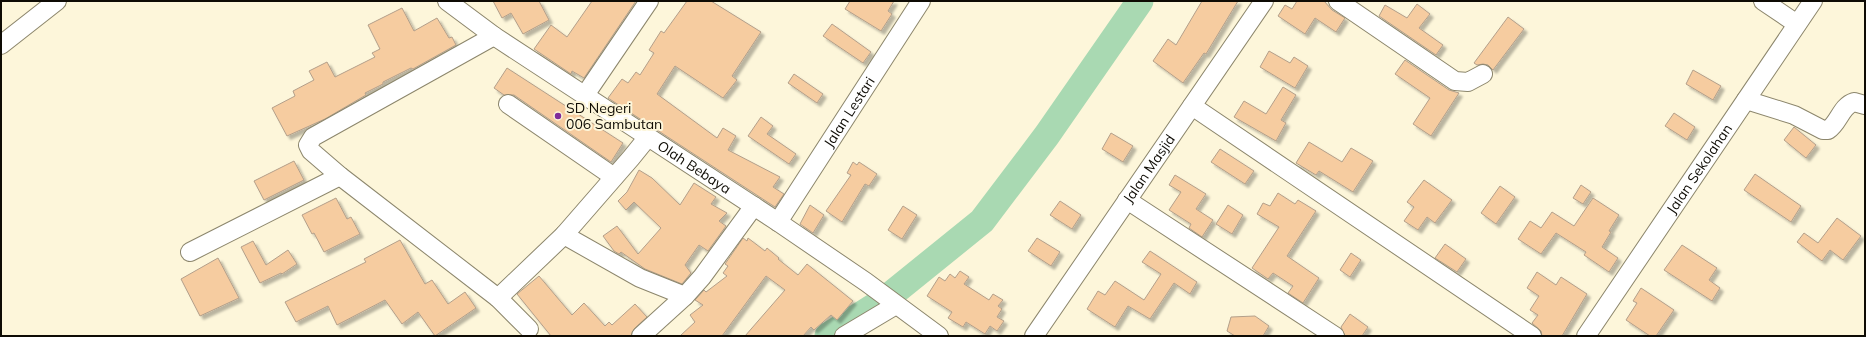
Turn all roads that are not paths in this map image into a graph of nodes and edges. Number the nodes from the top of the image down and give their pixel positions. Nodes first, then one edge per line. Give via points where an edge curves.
1 (57, 1) edge
2 (447, 1) edge
3 (649, 1) edge
4 (921, 1) edge
5 (1264, 1) edge
6 (1338, 1) edge
7 (1763, 1) edge
8 (1813, 1) edge
9 (1797, 24) junction
10 (494, 36) junction
11 (1, 45) edge
12 (1483, 74) dead end
13 (586, 95) junction
14 (1746, 100) junction
15 (508, 104) dead end
16 (1865, 105) edge
17 (1192, 106) junction
18 (648, 137) junction
19 (340, 176) junction
20 (614, 177) junction
21 (1126, 200) junction
22 (754, 206) junction
23 (778, 222) junction
24 (564, 235) junction
25 (190, 252) dead end
26 (685, 296) junction
27 (498, 298) junction
28 (893, 302) junction
29 (529, 328) dead end
30 (641, 336) edge
31 (844, 336) edge
32 (939, 336) edge
33 (1034, 336) edge
34 (1335, 336) edge
35 (1532, 336) edge
36 (1586, 336) edge

1 - 11 street
2 - 10 street, Olah Bebaya
3 - 13 street
4 - 23 street, Jalan Lestari
5 - 17 street, Jalan Masjid
6 - 12 street via 1455,81 1468,82
7 - 9 street
8 - 9 street, Jalan Sekolahan
9 - 14 street, Jalan Sekolahan
10 - 13 street, Olah Bebaya
10 - 19 street via 313,137 308,145 311,151
13 - 18 street, Olah Bebaya
14 - 16 street via 1794,115 1824,130 1835,124 1847,106 1859,102
14 - 36 street, Jalan Sekolahan
15 - 20 street
17 - 21 street, Jalan Masjid
17 - 35 street
18 - 20 street
18 - 22 street, Olah Bebaya
19 - 25 street
19 - 27 street
20 - 24 street
21 - 33 street, Jalan Masjid
21 - 34 street
22 - 23 street, Olah Bebaya
22 - 26 street
23 - 28 street, Olah Bebaya
24 - 26 street via 640,278
24 - 27 street
26 - 30 street
27 - 29 street
28 - 31 street
28 - 32 street, Olah Bebaya

